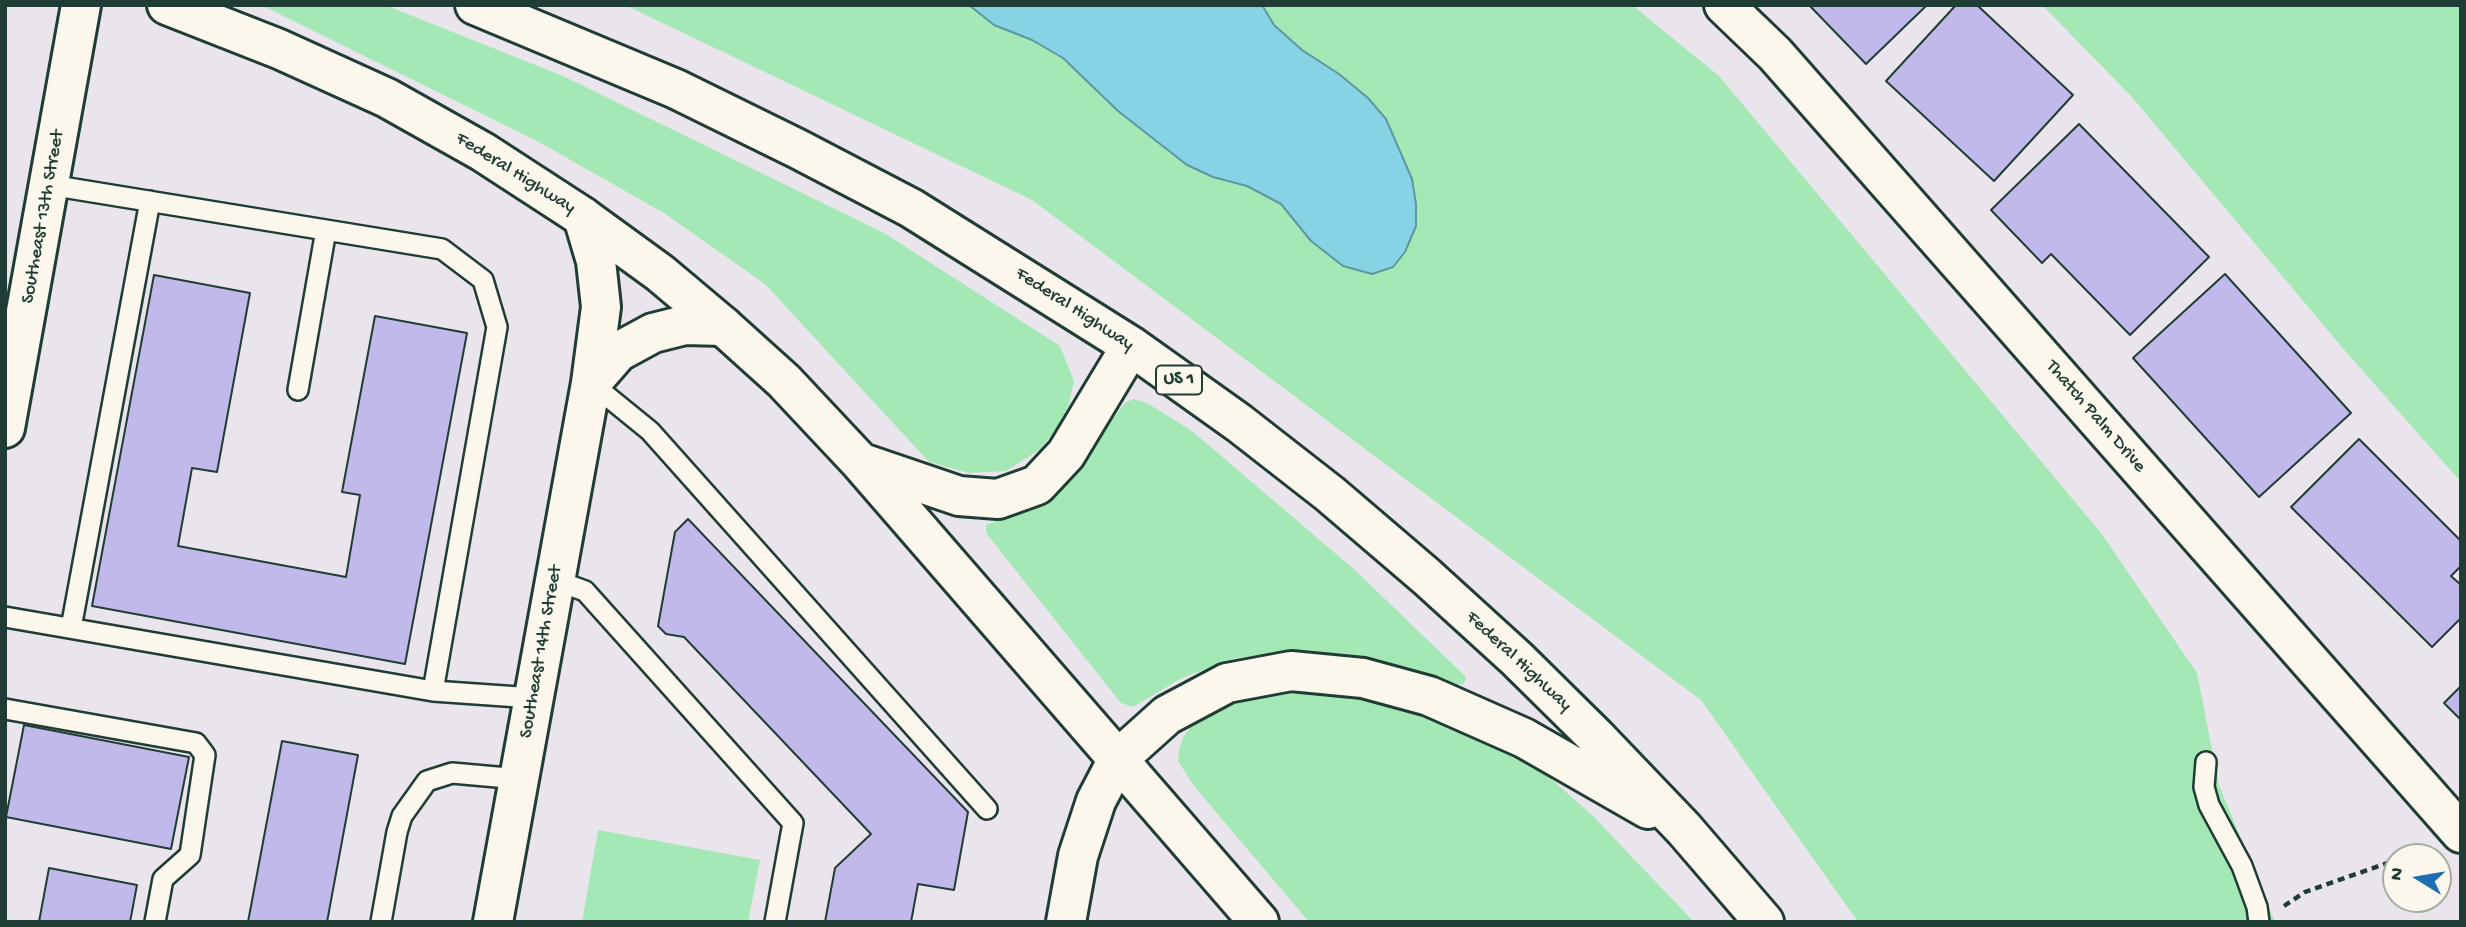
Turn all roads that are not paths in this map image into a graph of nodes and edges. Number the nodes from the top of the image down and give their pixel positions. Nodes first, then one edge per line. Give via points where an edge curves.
1 (81, 5) edge
2 (167, 5) edge
3 (475, 5) edge
4 (1724, 5) edge
5 (50, 185) junction
6 (150, 201) junction
7 (583, 217) junction
8 (326, 230) junction
9 (723, 326) junction
10 (1131, 346) junction
11 (591, 383) junction
12 (298, 390) dead end
13 (5, 428) edge
14 (860, 462) junction
15 (555, 580) junction
16 (5, 617) edge
17 (71, 628) junction
18 (433, 691) junction
19 (533, 698) junction
20 (5, 709) edge
21 (1118, 759) junction
22 (2206, 762) dead end
23 (519, 779) junction
24 (987, 809) dead end
25 (1684, 829) junction
26 (2461, 834) edge
27 (155, 922) edge
28 (381, 922) edge
29 (493, 922) edge
30 (775, 922) edge
31 (1066, 922) edge
32 (1259, 922) edge
33 (1764, 922) edge
34 (2259, 922) edge

1 - 5 main road, Southeast 13th Street
2 - 7 main road, Federal Highway via 387,98 483,152
3 - 10 main road, Federal Highway / US 1 via 676,89 821,161 911,208
4 - 26 main road, Thatch Palm Drive via 1775,54
5 - 6 lane
5 - 13 main road, Southeast 13th Street
6 - 8 lane
6 - 17 lane
7 - 9 main road, Federal Highway
7 - 11 main road, Southeast 14th Street via 596,261 601,307
8 - 12 lane
8 - 18 lane via 442,249 483,280 497,327
9 - 11 main road via 685,325 653,333 618,352
9 - 14 main road, Federal Highway via 784,381
10 - 14 main road via 1066,454 1038,485 998,499 959,496
10 - 25 main road, Federal Highway / US 1 via 1249,431 1427,577 1566,707
11 - 15 main road, Southeast 14th Street
11 - 24 lane via 650,431
14 - 21 main road, Federal Highway
15 - 19 main road, Southeast 14th Street
15 - 30 lane via 585,591 793,823
16 - 17 lane
17 - 18 lane
18 - 19 lane
19 - 23 main road, Southeast 14th Street
20 - 27 lane via 196,743 205,755 190,855 163,879
21 - 25 main road via 1167,715 1227,683 1291,671 1363,678 1429,696 1524,738
21 - 31 main road via 1096,801 1078,856
21 - 32 main road, Federal Highway
22 - 34 lane via 2204,788 2209,805 2242,866
23 - 28 lane via 452,773 427,781 402,816
23 - 29 main road, Southeast 14th Street
25 - 33 main road, Federal Highway / US 1

